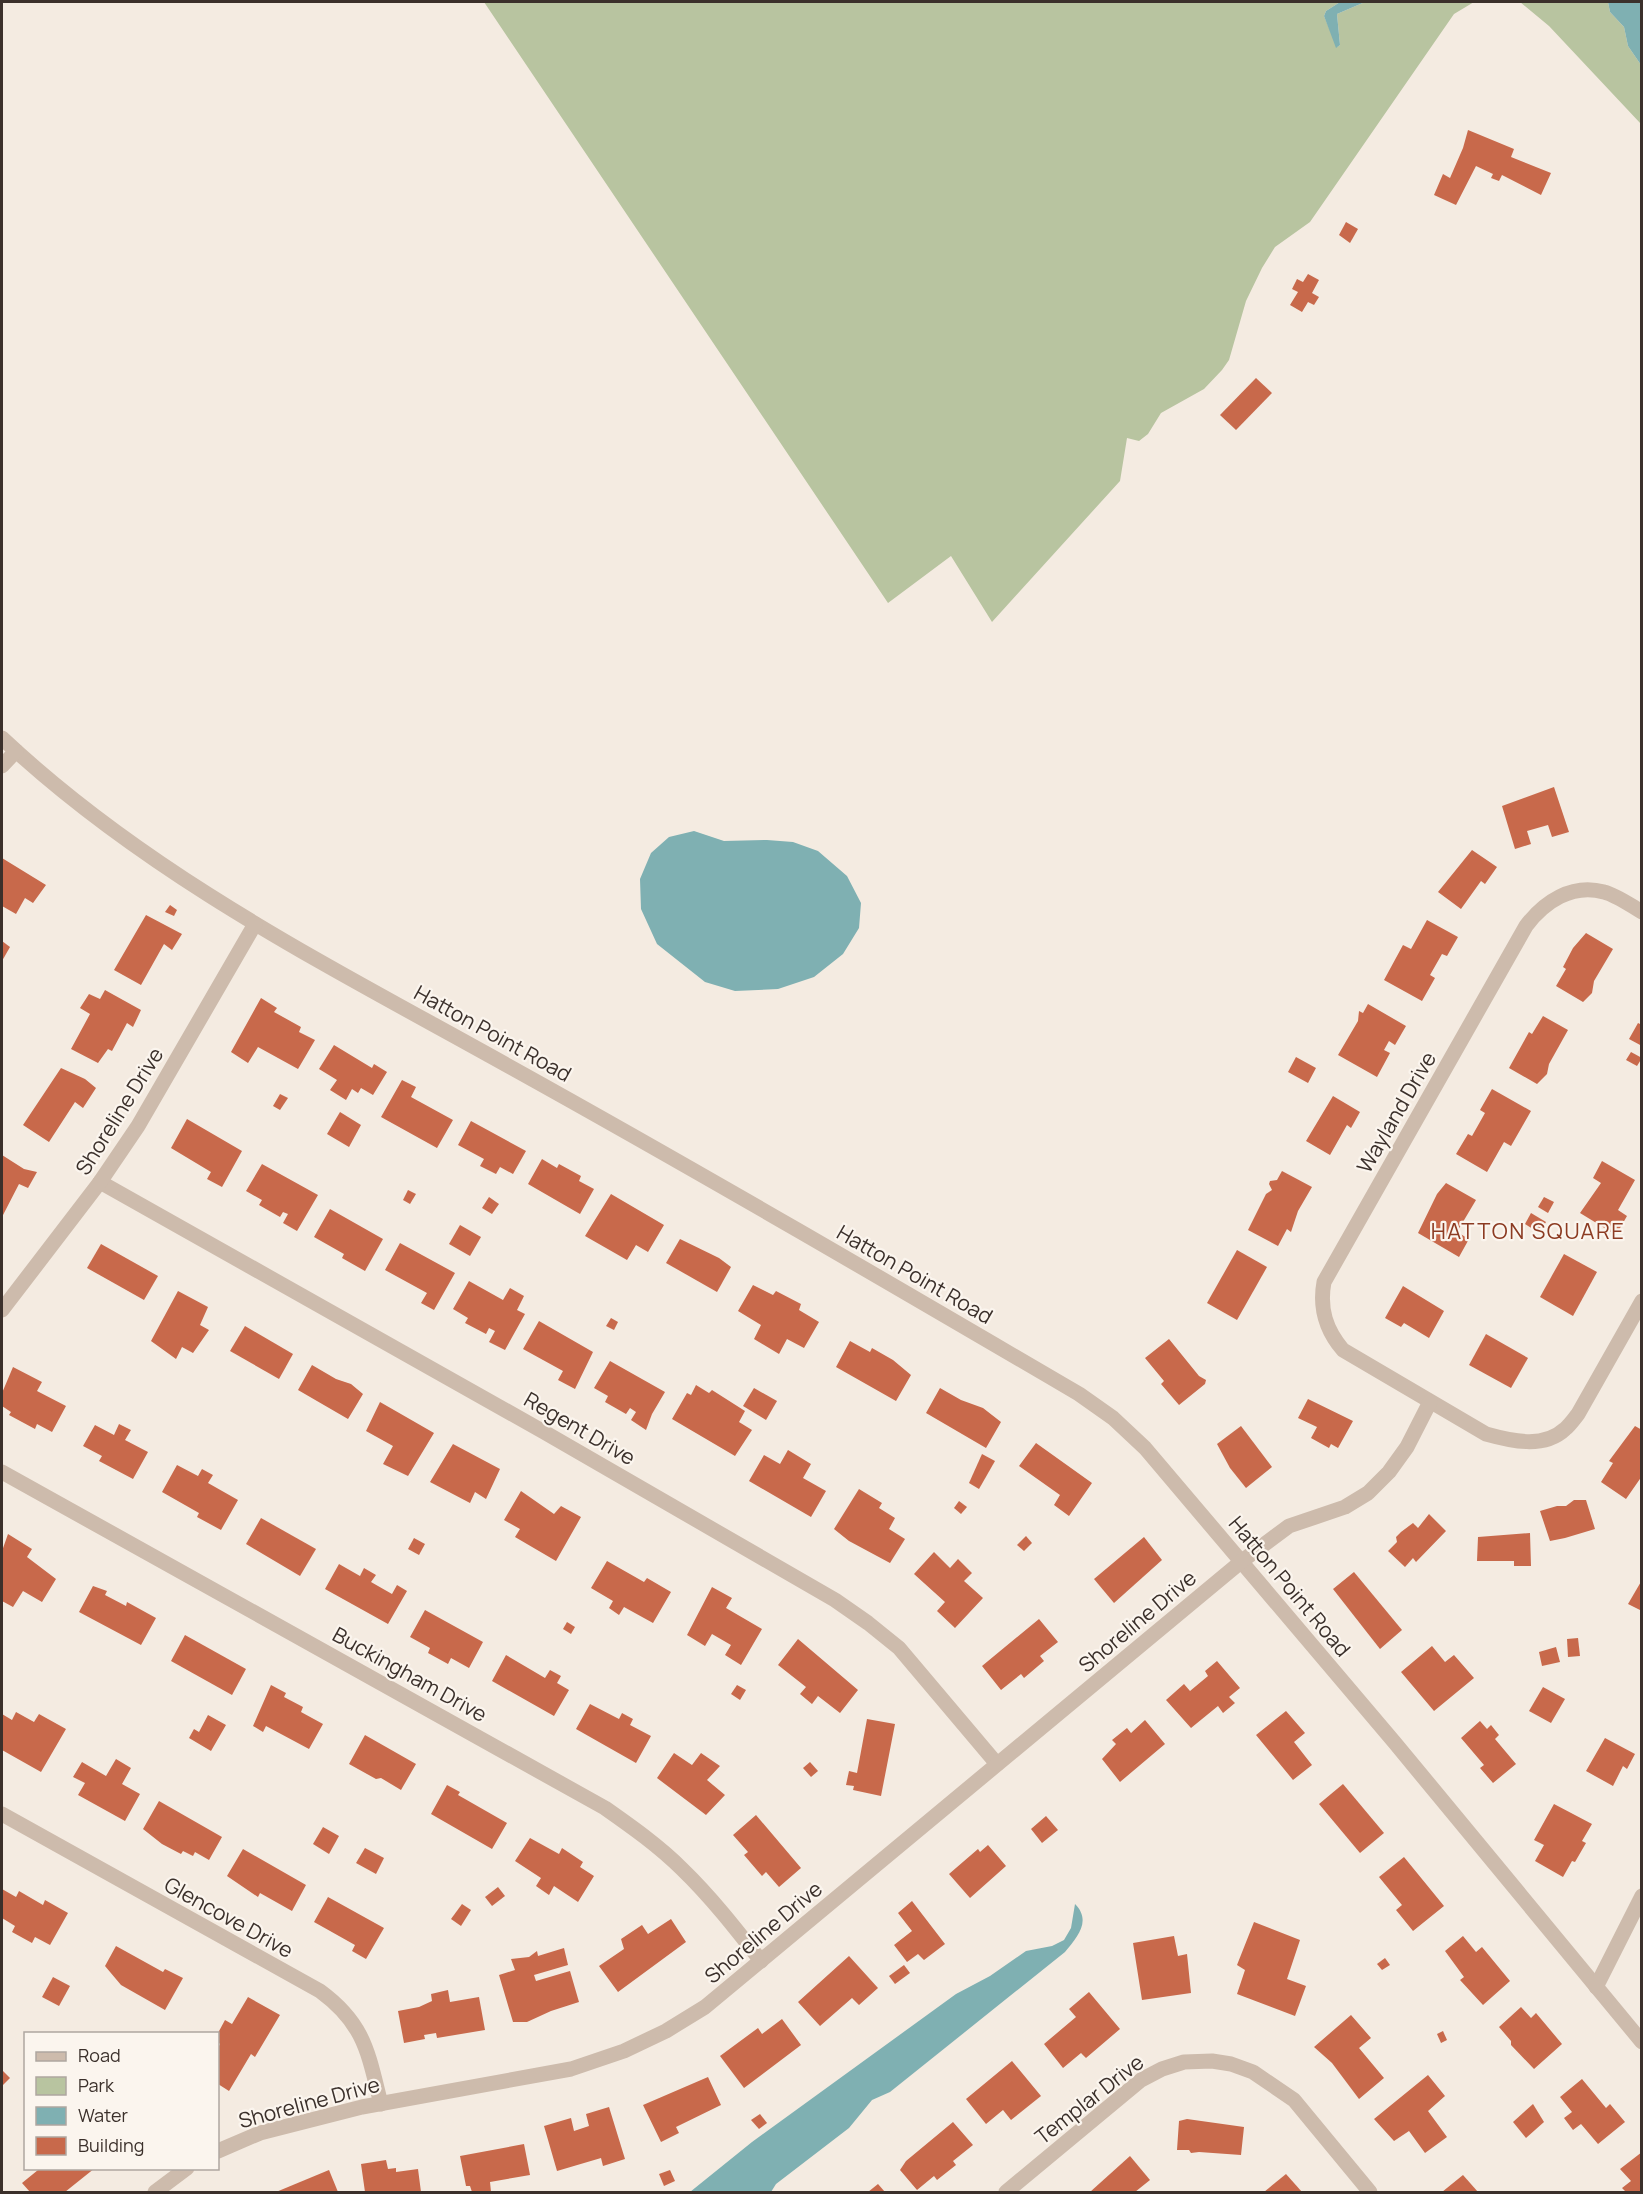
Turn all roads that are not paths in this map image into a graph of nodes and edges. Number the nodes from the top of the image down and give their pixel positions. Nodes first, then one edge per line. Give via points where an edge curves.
1 (2, 738) edge
2 (16, 751) junction
3 (2, 766) edge
4 (1641, 912) edge
5 (255, 924) junction
6 (100, 1182) junction
7 (1641, 1301) edge
8 (2, 1310) edge
9 (1430, 1402) junction
10 (2, 1472) edge
11 (1242, 1561) junction
12 (997, 1764) junction
13 (2, 1814) edge
14 (1641, 1896) edge
15 (761, 1961) junction
16 (1596, 1987) junction
17 (1641, 2042) edge
18 (381, 2104) junction
19 (219, 2151) edge
20 (186, 2170) edge
21 (155, 2193) edge
22 (1006, 2193) edge
23 (1370, 2193) edge

1 - 2 street, Hatton Point Road
2 - 3 street
2 - 5 street, Hatton Point Road via 97,820
4 - 9 street, Wayland Drive via 1605,892 1590,890 1567,893 1538,910 1324,1282 1324,1320 1343,1350
5 - 6 street, Shoreline Drive via 138,1126
5 - 11 street, Hatton Point Road via 709,1178 1079,1394 1145,1448
6 - 8 street, Shoreline Drive
6 - 12 street, Regent Drive via 544,1431 835,1600 899,1648
7 - 9 street, Wayland Drive via 1578,1414 1551,1438 1535,1442 1486,1434
9 - 11 street via 1407,1447 1368,1493 1345,1508 1289,1526
10 - 15 street, Buckingham Drive via 605,1808 681,1867
11 - 12 street, Shoreline Drive
11 - 16 street, Hatton Point Road
12 - 15 street, Shoreline Drive
13 - 18 street, Glencove Drive via 339,2005 366,2047
14 - 16 street
15 - 18 street, Shoreline Drive via 705,2007 624,2051 571,2069
16 - 17 street, Hatton Point Road
18 - 19 street, Shoreline Drive via 260,2133
20 - 21 street
22 - 23 street, Templar Drive via 1141,2080 1184,2062 1212,2061 1253,2072 1294,2100

